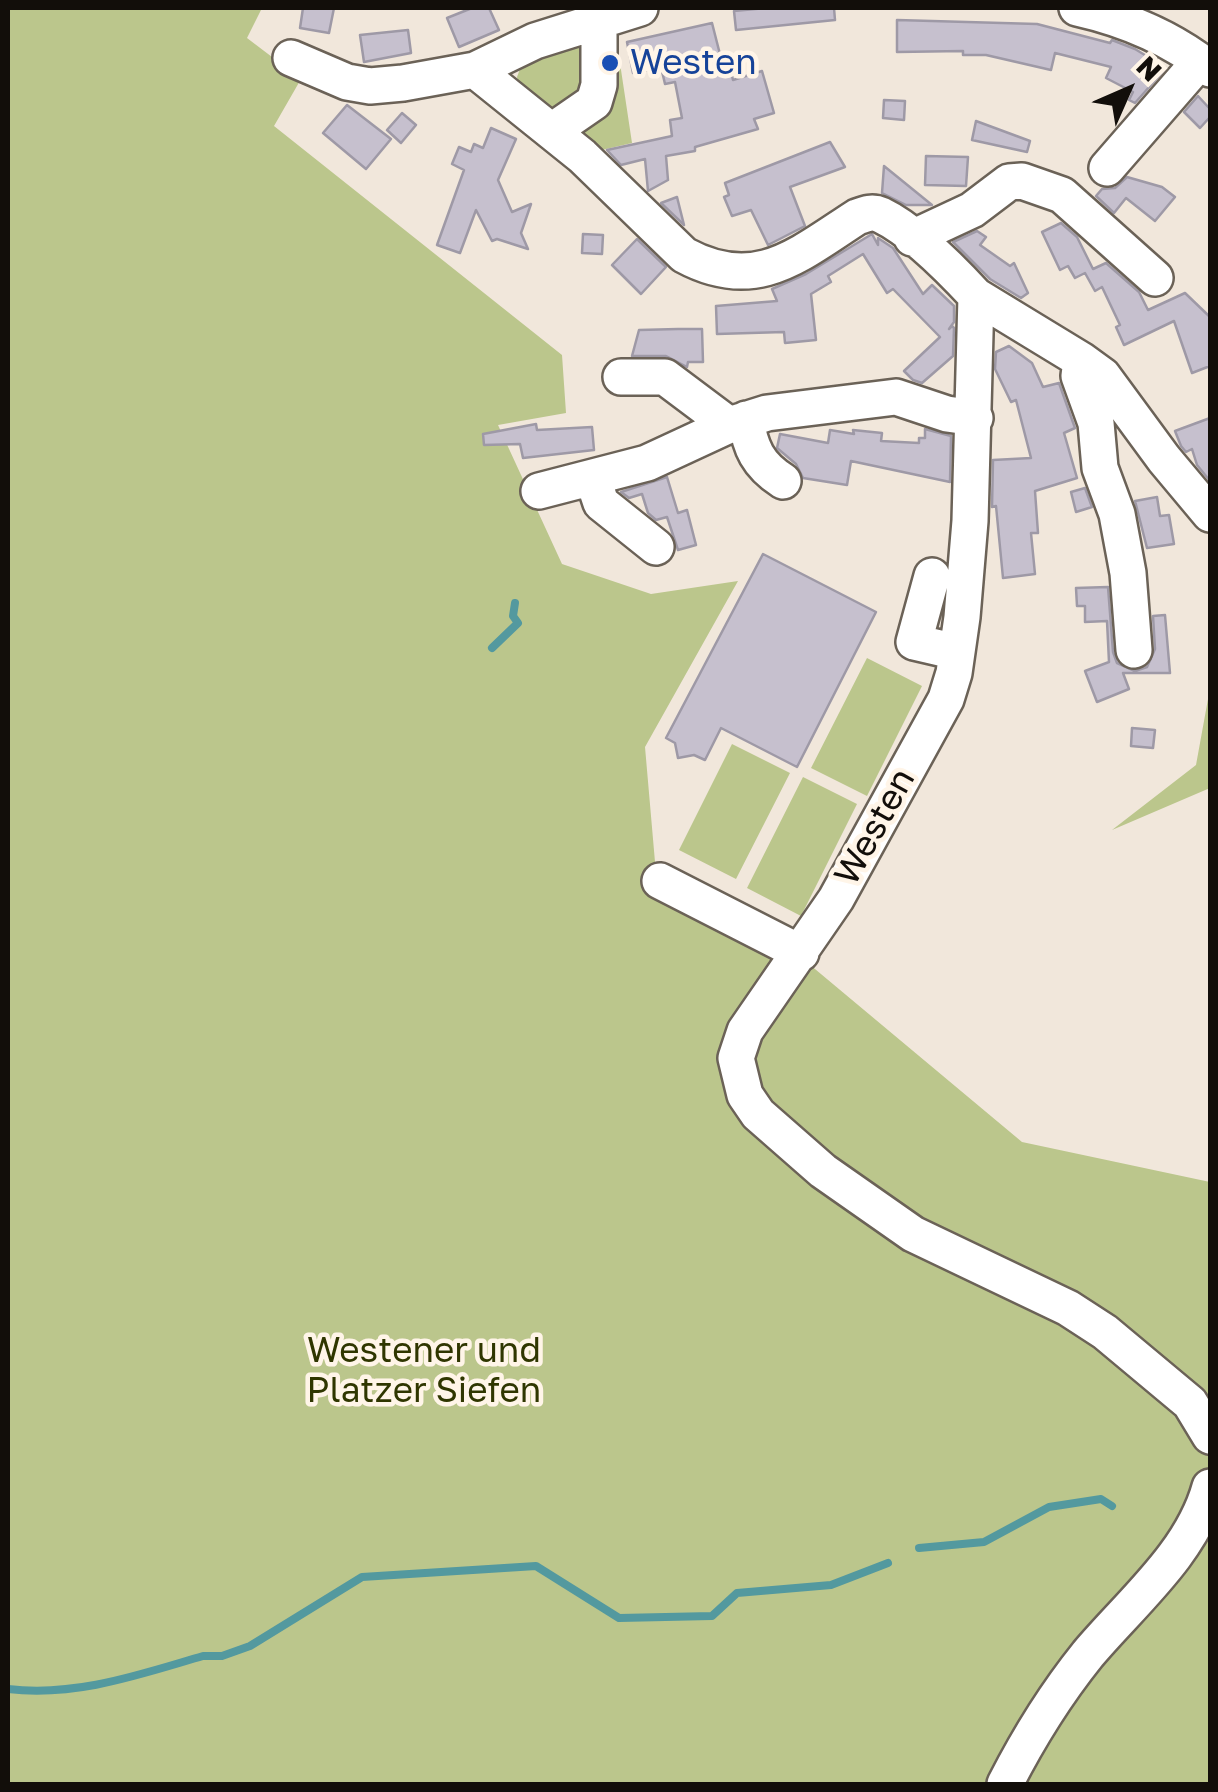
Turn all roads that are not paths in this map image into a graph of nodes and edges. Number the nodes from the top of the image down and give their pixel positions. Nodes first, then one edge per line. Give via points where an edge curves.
1 (640, 8) edge
2 (1077, 8) edge
3 (599, 22) junction
4 (291, 58) dead end
5 (1206, 65) edge
6 (475, 70) junction
7 (552, 131) junction
8 (1106, 168) dead end
9 (912, 238) junction
10 (1155, 278) dead end
11 (976, 296) junction
12 (1080, 360) junction
13 (621, 377) dead end
14 (975, 418) junction
15 (737, 422) junction
16 (791, 428) dead end
17 (594, 479) junction
18 (783, 481) dead end
19 (539, 491) dead end
20 (1210, 514) edge
21 (656, 547) dead end
22 (932, 576) dead end
23 (1134, 650) dead end
24 (957, 652) junction
25 (660, 882) dead end
26 (805, 946) junction
27 (1210, 1436) edge
28 (1210, 1487) edge
29 (1005, 1784) edge

1 - 3 street
2 - 5 street via 1148,30
3 - 6 street via 535,41
3 - 7 street via 594,102
4 - 6 street via 370,86
5 - 8 street
6 - 7 street
7 - 9 street via 684,256 703,265 764,270 870,212
9 - 10 street via 972,210 1009,182 1022,181 1062,195
9 - 11 street
11 - 12 street
11 - 14 street, Westen
12 - 20 street via 1103,376
12 - 23 street via 1126,558
13 - 15 street via 666,377
14 - 15 street via 896,397
14 - 24 street, Westen
15 - 16 street
15 - 17 street
15 - 18 street via 765,470
17 - 19 street
17 - 21 street via 601,503
22 - 24 street via 914,642
24 - 26 street, Westen via 946,699
25 - 26 street
26 - 27 street, Westen via 739,1045 739,1077 758,1114 823,1171 914,1234 1105,1332 1190,1403
28 - 29 street via 1174,1554 1049,1704

